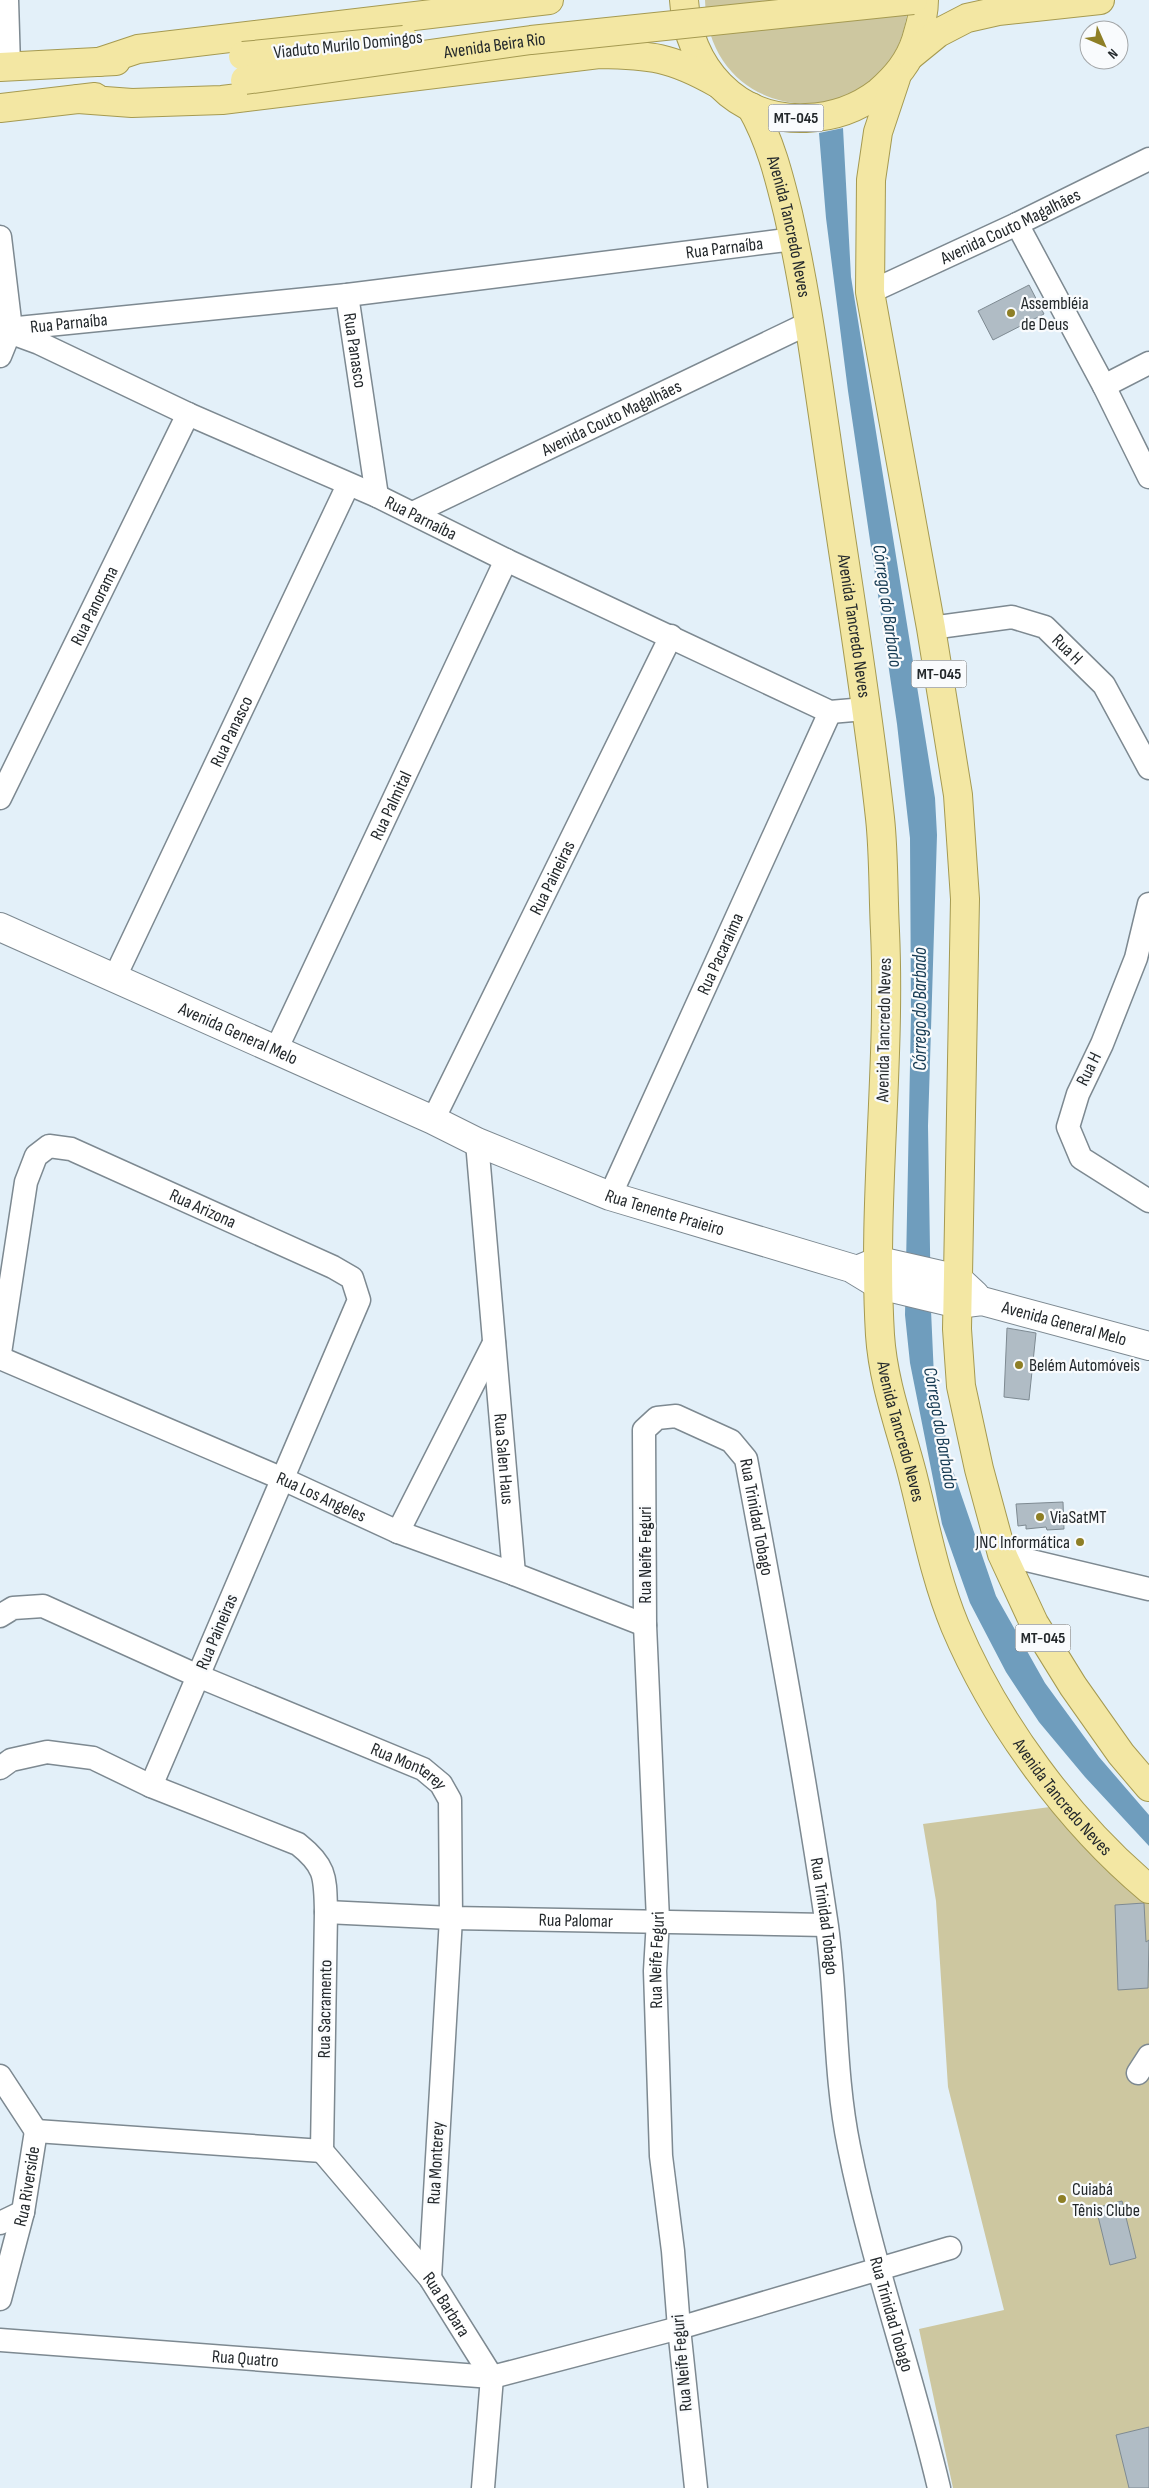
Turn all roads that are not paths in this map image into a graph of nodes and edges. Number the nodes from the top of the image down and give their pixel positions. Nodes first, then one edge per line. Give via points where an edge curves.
1 (7, 0) edge
2 (549, 0) edge
3 (684, 0) edge
4 (811, 0) edge
5 (913, 0) edge
6 (924, 0) edge
7 (1100, 0) edge
8 (911, 55) junction
9 (98, 62) junction
10 (5, 67) edge
11 (244, 68) junction
12 (896, 78) junction
13 (717, 83) junction
14 (78, 99) junction
15 (750, 107) junction
16 (0, 108) edge
17 (1149, 159) edge
18 (1017, 224) junction
19 (0, 236) edge
20 (794, 239) junction
21 (870, 292) junction
22 (347, 294) junction
23 (810, 323) junction
24 (7, 330) edge
25 (0, 356) edge
26 (1149, 363) edge
27 (1104, 386) junction
28 (188, 414) junction
29 (1149, 477) edge
30 (348, 485) junction
31 (377, 496) junction
32 (413, 513) junction
33 (506, 560) junction
34 (931, 628) junction
35 (671, 636) junction
36 (865, 709) junction
37 (830, 712) junction
38 (1149, 768) edge
39 (0, 798) edge
40 (1149, 904) edge
41 (0, 927) edge
42 (1142, 959) edge
43 (114, 978) junction
44 (276, 1050) junction
45 (433, 1120) junction
46 (476, 1142) junction
47 (610, 1196) junction
48 (1149, 1201) edge
49 (880, 1274) junction
50 (957, 1292) junction
51 (494, 1343) junction
52 (1149, 1346) edge
53 (0, 1353) edge
54 (0, 1358) edge
55 (644, 1430) joint
56 (283, 1479) junction
57 (398, 1532) junction
58 (1002, 1554) junction
59 (514, 1574) junction
60 (1149, 1589) edge
61 (0, 1616) edge
62 (645, 1626) junction
63 (198, 1676) junction
64 (4, 1758) edge
65 (151, 1786) junction
66 (1149, 1787) edge
67 (1149, 1889) edge
68 (326, 1912) junction
69 (450, 1918) junction
70 (658, 1920) junction
71 (826, 1925) junction
72 (0, 2076) edge
73 (36, 2131) junction
74 (322, 2151) junction
75 (23, 2212) junction
76 (0, 2223) edge
77 (950, 2248) dead end
78 (878, 2271) junction
79 (430, 2278) junction
80 (0, 2300) edge
81 (679, 2328) junction
82 (0, 2340) edge
83 (492, 2377) junction
84 (483, 2488) edge
85 (696, 2488) edge
86 (939, 2488) edge

1 - 10 street
2 - 9 main road, Avenida Beira Rio via 148,48
3 - 13 main road, MT-045 via 691,42
4 - 11 main road, Viaduto Murilo Domingos, bridge
5 - 11 main road, Avenida Beira Rio, bridge
6 - 8 main road, MT-045 via 924,15
7 - 8 main road via 998,11 967,18 938,33
8 - 12 main road, MT-045
9 - 10 main road, Avenida Beira Rio
9 - 11 main road, Avenida Beira Rio
11 - 14 main road, Avenida Beira Rio
12 - 15 main road, MT-045 via 865,103 828,117 789,119
12 - 21 main road, MT-045 via 878,132 871,180
13 - 14 main road, Avenida Beira Rio via 660,57 599,54 222,100 132,103
13 - 15 main road, MT-045
14 - 16 main road, Avenida Beira Rio
15 - 20 main road, Avenida Tancredo Neves / MT-045 via 772,155
17 - 18 street, Avenida Couto Magalhães
18 - 21 street, Avenida Couto Magalhães
18 - 27 street
19 - 24 street
20 - 22 street, Rua Parnaíba
20 - 23 main road, Avenida Tancredo Neves / MT-045
21 - 34 main road, MT-045
22 - 24 street, Rua Parnaíba
22 - 31 street, Rua Panasco
23 - 32 street, Avenida Couto Magalhães
23 - 36 main road, Avenida Tancredo Neves / MT-045
24 - 25 street
24 - 28 street, Rua Parnaíba
26 - 27 street
27 - 29 street
28 - 30 street, Rua Parnaíba
28 - 39 street, Rua Panorama
30 - 31 street, Rua Parnaíba
30 - 43 street, Rua Panasco
31 - 32 street, Rua Parnaíba
32 - 33 street, Rua Parnaíba
33 - 35 street, Rua Parnaíba
33 - 44 street, Rua Palmital
34 - 38 street, Rua H via 1012,617 1045,628 1104,685
34 - 50 main road, MT-045 via 958,795 965,899
35 - 37 street, Rua Parnaíba
35 - 45 street, Rua Paineiras
36 - 37 street
36 - 49 main road, Avenida Tancredo Neves / MT-045 via 880,821 886,952
37 - 47 street, Rua Pacaraima
40 - 42 street, Rua H
41 - 43 main road, Avenida General Melo
42 - 48 street, Rua H via 1078,1094 1068,1127 1080,1158
43 - 44 main road, Avenida General Melo
44 - 45 main road, Avenida General Melo
45 - 46 main road, Avenida General Melo
46 - 47 main road, Rua Tenente Praieiro
46 - 51 street, Rua Salen Haus
47 - 49 main road, Rua Tenente Praieiro
49 - 50 main road, Rua Tenente Praieiro
49 - 67 main road, Avenida Tancredo Neves / MT-045 via 880,1340 890,1396 954,1624 990,1697 1032,1760 1074,1814 1122,1867
50 - 52 main road, Avenida General Melo
50 - 58 main road, MT-045 via 961,1386
51 - 57 street
51 - 59 street, Rua Salen Haus
53 - 56 street, Rua Arizona via 26,1182 36,1156 49,1146 71,1150 334,1267 352,1278 359,1300
54 - 56 street, Rua Los Angeles
55 - 62 street, Rua Neife Feguri
55 - 71 street, Rua Trinidad Tobago via 657,1418 676,1416 731,1441 746,1459 786,1674
56 - 57 street, Rua Los Angeles
56 - 63 street, Rua Paineiras
57 - 59 street, Rua Los Angeles
58 - 60 street
58 - 66 main road, MT-045 via 1034,1623 1073,1686 1121,1754
59 - 62 street, Rua Los Angeles
61 - 63 street, Rua Monterey via 13,1608 43,1606
62 - 70 street, Rua Neife Feguri
63 - 65 street, Rua Paineiras
63 - 69 street, Rua Monterey via 423,1770 441,1784 450,1800
64 - 65 street, Rua Sacramento via 46,1752 93,1758
65 - 68 street, Rua Sacramento via 298,1844 314,1857 325,1877
68 - 69 street, Rua Palomar
68 - 74 street, Rua Sacramento
69 - 70 street, Rua Palomar
69 - 79 street, Rua Monterey
70 - 71 street, Rua Palomar
70 - 81 street, Rua Neife Feguri via 655,1971 661,2156
71 - 78 street, Rua Trinidad Tobago via 848,2144
72 - 73 street
73 - 74 street
73 - 75 street, Rua Riverside
74 - 79 street, Rua Barbara
75 - 76 street
75 - 80 street, Rua Riverside
77 - 78 street
78 - 81 street
78 - 86 street, Rua Trinidad Tobago
79 - 83 street, Rua Barbara
81 - 83 street
81 - 85 street, Rua Neife Feguri
82 - 83 street, Rua Quatro
83 - 84 street

